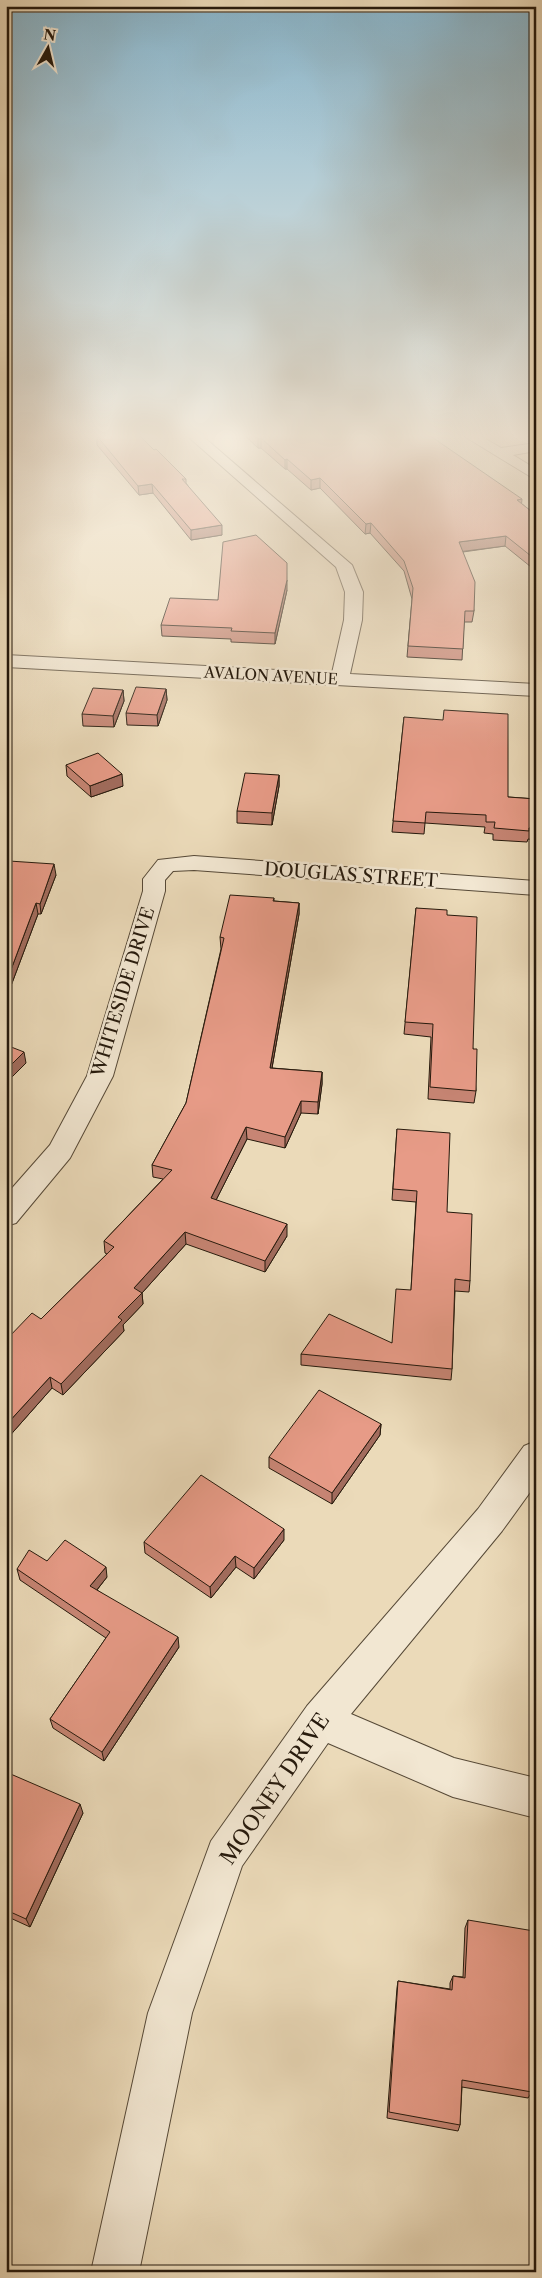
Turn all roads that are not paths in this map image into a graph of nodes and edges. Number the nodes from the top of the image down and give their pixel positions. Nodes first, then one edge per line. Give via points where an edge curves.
1 (314, 539) edge
2 (6, 661) edge
3 (340, 679) junction
4 (536, 690) edge
5 (166, 866) joint
6 (536, 888) edge
7 (6, 1215) edge
8 (536, 1456) edge
9 (321, 1720) junction
10 (536, 1798) edge
11 (115, 2272) edge

1 - 3 street via 344,565 354,592 353,620
2 - 3 street, AVALON AVENUE
3 - 4 street, AVALON AVENUE
5 - 6 street, DOUGLAS STREET via 194,863
5 - 7 street, WHITESIDE DRIVE via 154,879 154,891 100,1076 60,1151
8 - 9 street, MOONEY DRIVE via 490,1520
9 - 10 street via 453,1777
9 - 11 street, MOONEY DRIVE via 225,1856 170,2013

